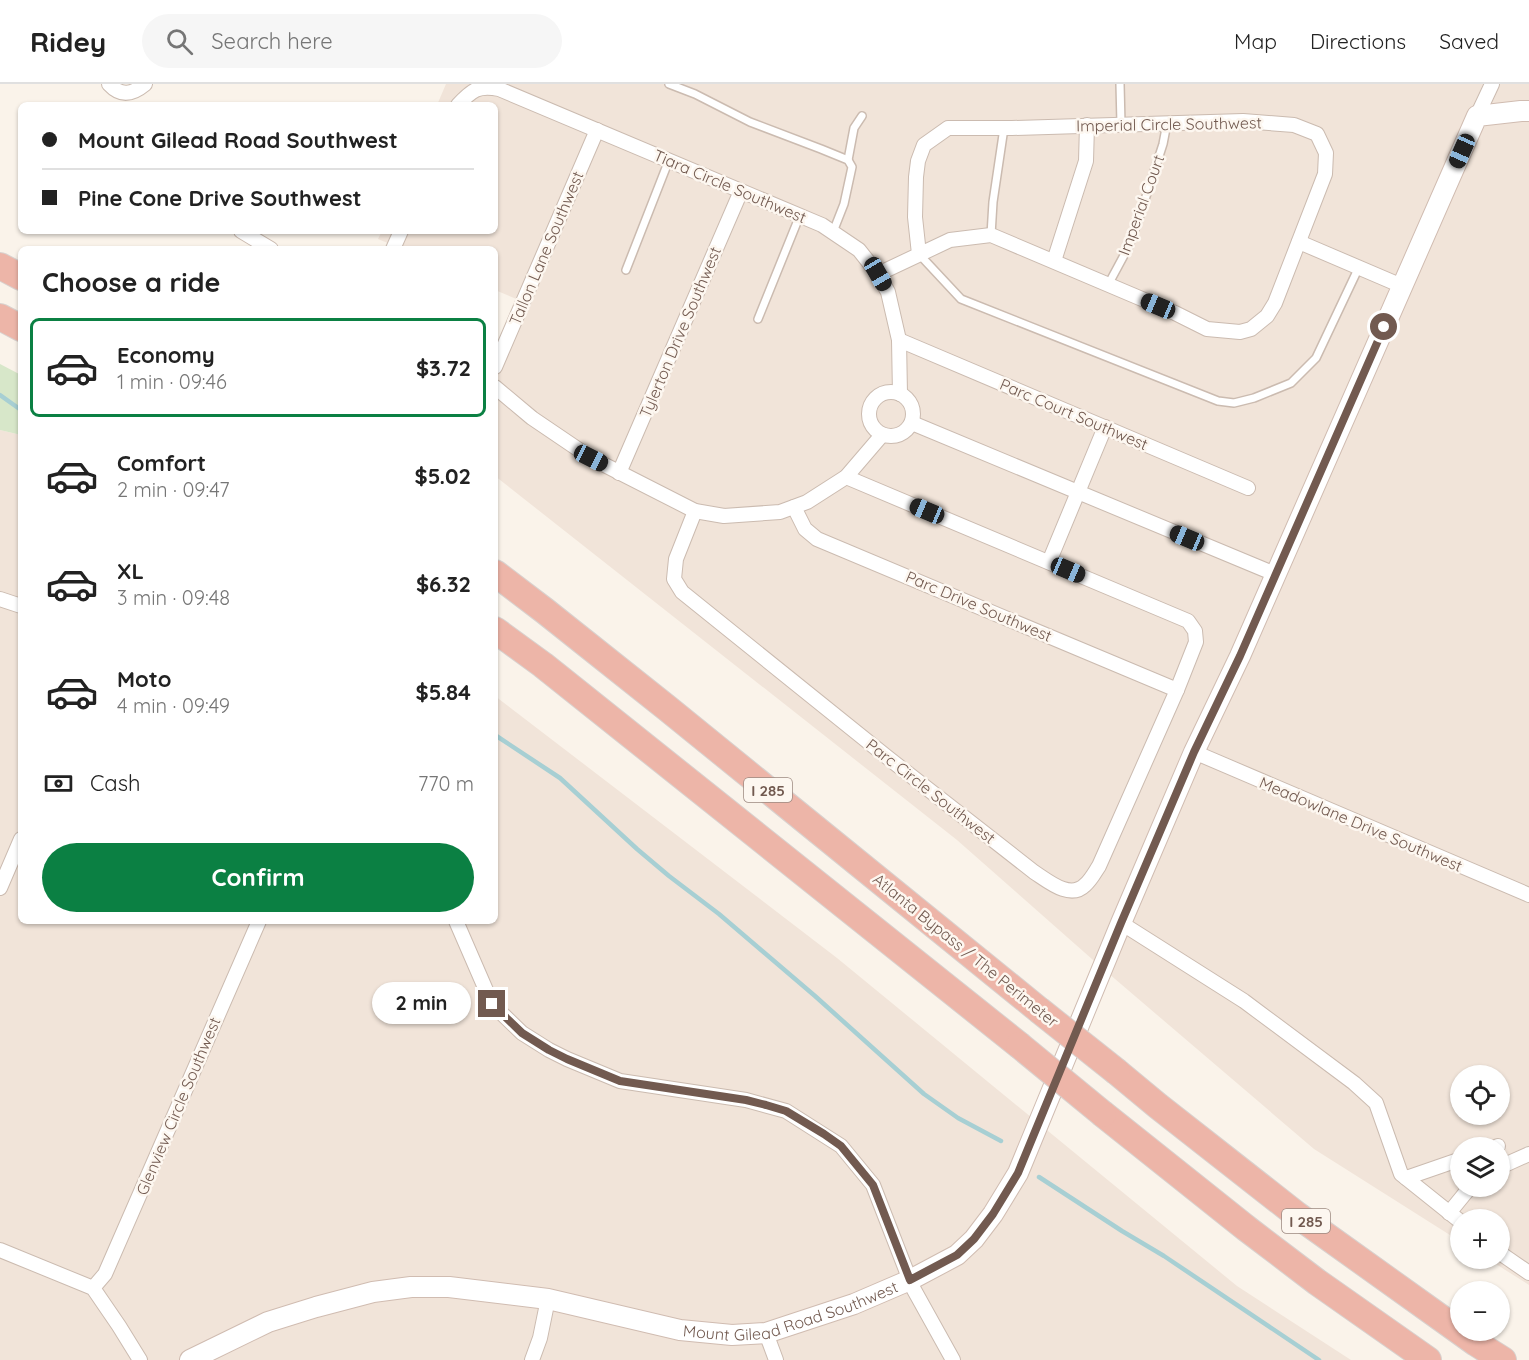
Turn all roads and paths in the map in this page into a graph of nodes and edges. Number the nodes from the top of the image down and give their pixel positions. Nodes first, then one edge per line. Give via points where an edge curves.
1 (109, 84) edge
2 (145, 84) edge
3 (669, 84) edge
4 (1120, 84) edge
5 (1492, 84) edge
6 (124, 99) edge
7 (461, 102) edge
8 (1529, 111) edge
9 (862, 116) dead end
10 (1477, 116) junction
11 (1167, 123) junction
12 (1121, 124) junction
13 (1087, 125) junction
14 (1004, 128) junction
15 (597, 130) junction
16 (669, 160) junction
17 (848, 160) junction
18 (741, 191) junction
19 (800, 215) junction
20 (833, 232) junction
21 (246, 234) edge
22 (991, 235) junction
23 (1299, 242) junction
24 (266, 246) edge
25 (919, 254) junction
26 (1053, 261) junction
27 (0, 266) edge
28 (1359, 267) junction
29 (626, 270) dead end
30 (878, 274) junction
31 (18, 275) edge
32 (1108, 285) junction
33 (1402, 286) junction
34 (0, 317) edge
35 (758, 319) dead end
36 (18, 326) edge
37 (899, 340) junction
38 (498, 360) edge
39 (498, 390) edge
40 (900, 394) junction
41 (912, 423) junction
42 (1105, 427) junction
43 (882, 435) junction
44 (619, 472) junction
45 (846, 477) junction
46 (1248, 488) dead end
47 (1077, 492) junction
48 (794, 507) junction
49 (695, 511) junction
50 (1049, 562) junction
51 (1275, 574) junction
52 (498, 575) edge
53 (0, 599) edge
54 (18, 605) edge
55 (498, 632) edge
56 (1177, 690) junction
57 (1194, 752) junction
58 (18, 846) edge
59 (0, 888) edge
60 (1529, 895) edge
61 (1121, 923) junction
62 (258, 924) edge
63 (457, 924) edge
64 (1529, 1154) edge
65 (1450, 1163) edge
66 (1510, 1163) edge
67 (1406, 1178) junction
68 (1462, 1197) edge
69 (1449, 1213) joint
70 (0, 1250) edge
71 (1510, 1260) edge
72 (1529, 1273) edge
73 (910, 1280) junction
74 (93, 1288) junction
75 (548, 1299) junction
76 (766, 1333) junction
77 (140, 1360) edge
78 (190, 1360) edge
79 (532, 1360) edge
80 (776, 1360) edge
81 (953, 1360) edge
82 (1428, 1360) edge
83 (1503, 1360) edge

1 - 6 street
2 - 6 street
3 - 17 lane via 750,122
4 - 12 lane
5 - 10 street
7 - 15 street, Tiara Circle Southwest via 470,92 485,86
8 - 10 street
9 - 17 lane via 854,128
10 - 33 street, Mount Gilead Road Southwest
11 - 12 street, Imperial Circle Southwest
11 - 23 street, Imperial Circle Southwest via 1243,121 1294,125 1317,134 1326,153 1324,174
11 - 32 lane, Imperial Court via 1129,246
12 - 13 street, Imperial Circle Southwest
13 - 14 street, Imperial Circle Southwest
13 - 26 street via 1086,161
14 - 22 lane
14 - 25 street, Imperial Circle Southwest via 948,128 924,145 916,177
15 - 16 street, Tiara Circle Southwest
15 - 38 street, Tallon Lane Southwest
16 - 18 street, Tiara Circle Southwest
16 - 29 lane
17 - 20 lane via 852,167
18 - 19 street, Tiara Circle Southwest
18 - 44 street, Tylerton Drive Southwest
19 - 20 street, Tiara Circle Southwest
19 - 35 lane
20 - 30 street, Tiara Circle Southwest via 860,250
21 - 24 street
22 - 25 street, Imperial Circle Southwest via 950,240
22 - 26 street, Imperial Circle Southwest
23 - 28 street
23 - 32 street, Imperial Circle Southwest via 1267,316 1251,329 1240,332 1207,329
25 - 28 lane via 961,299 1218,401 1234,403 1291,383 1316,358
25 - 30 street, Imperial Circle Southwest
26 - 32 street, Imperial Circle Southwest
27 - 31 highway
28 - 33 street
30 - 37 street, Tiara Circle Southwest via 888,292
33 - 51 street, Mount Gilead Road Southwest
34 - 36 highway
37 - 40 street, Tiara Circle Southwest
37 - 42 street, Parc Court Southwest
39 - 44 street via 532,418
40 - 41 street via 912,405
40 - 43 street via 879,396 871,405 870,421
41 - 43 street via 905,433
41 - 47 street
42 - 46 street, Parc Court Southwest
42 - 47 street
43 - 45 street
44 - 49 street
45 - 48 street
45 - 50 street, Parc Circle Southwest
47 - 50 street
47 - 51 street
48 - 49 street via 780,512 724,516
48 - 56 street, Parc Drive Southwest via 805,529 817,539
49 - 56 street, Parc Circle Southwest via 676,559 674,579 682,592 1034,872 1064,890 1084,886 1099,866
50 - 56 street, Parc Circle Southwest via 1188,621 1196,642
51 - 57 street, Mount Gilead Road Southwest
52 - 83 highway, Atlanta Bypass / The Perimeter / I 285, bridge via 1166,1113 1298,1215
53 - 54 street
55 - 82 highway, I 285, bridge via 1246,1228
57 - 60 street, Meadowlane Drive Southwest
57 - 61 street, Mount Gilead Road Southwest
58 - 59 street
61 - 67 street via 1244,1000 1354,1083 1376,1103 1401,1174
61 - 73 street, Mount Gilead Road Southwest via 1009,1191 974,1239 957,1255
62 - 74 street, Glenview Circle Southwest via 105,1274
63 - 73 street via 492,1004 522,1033 549,1050 620,1081 746,1100 786,1111 841,1146 873,1185
64 - 66 street
65 - 67 street
67 - 69 street
68 - 69 street
70 - 74 street
71 - 72 street
73 - 76 street, Mount Gilead Road Southwest via 854,1304
73 - 81 street
74 - 77 street
75 - 76 street, Mount Gilead Road Southwest via 680,1330 732,1335
75 - 78 street, Mount Gilead Road Southwest via 449,1287 373,1292 268,1322
75 - 79 street
76 - 80 street

